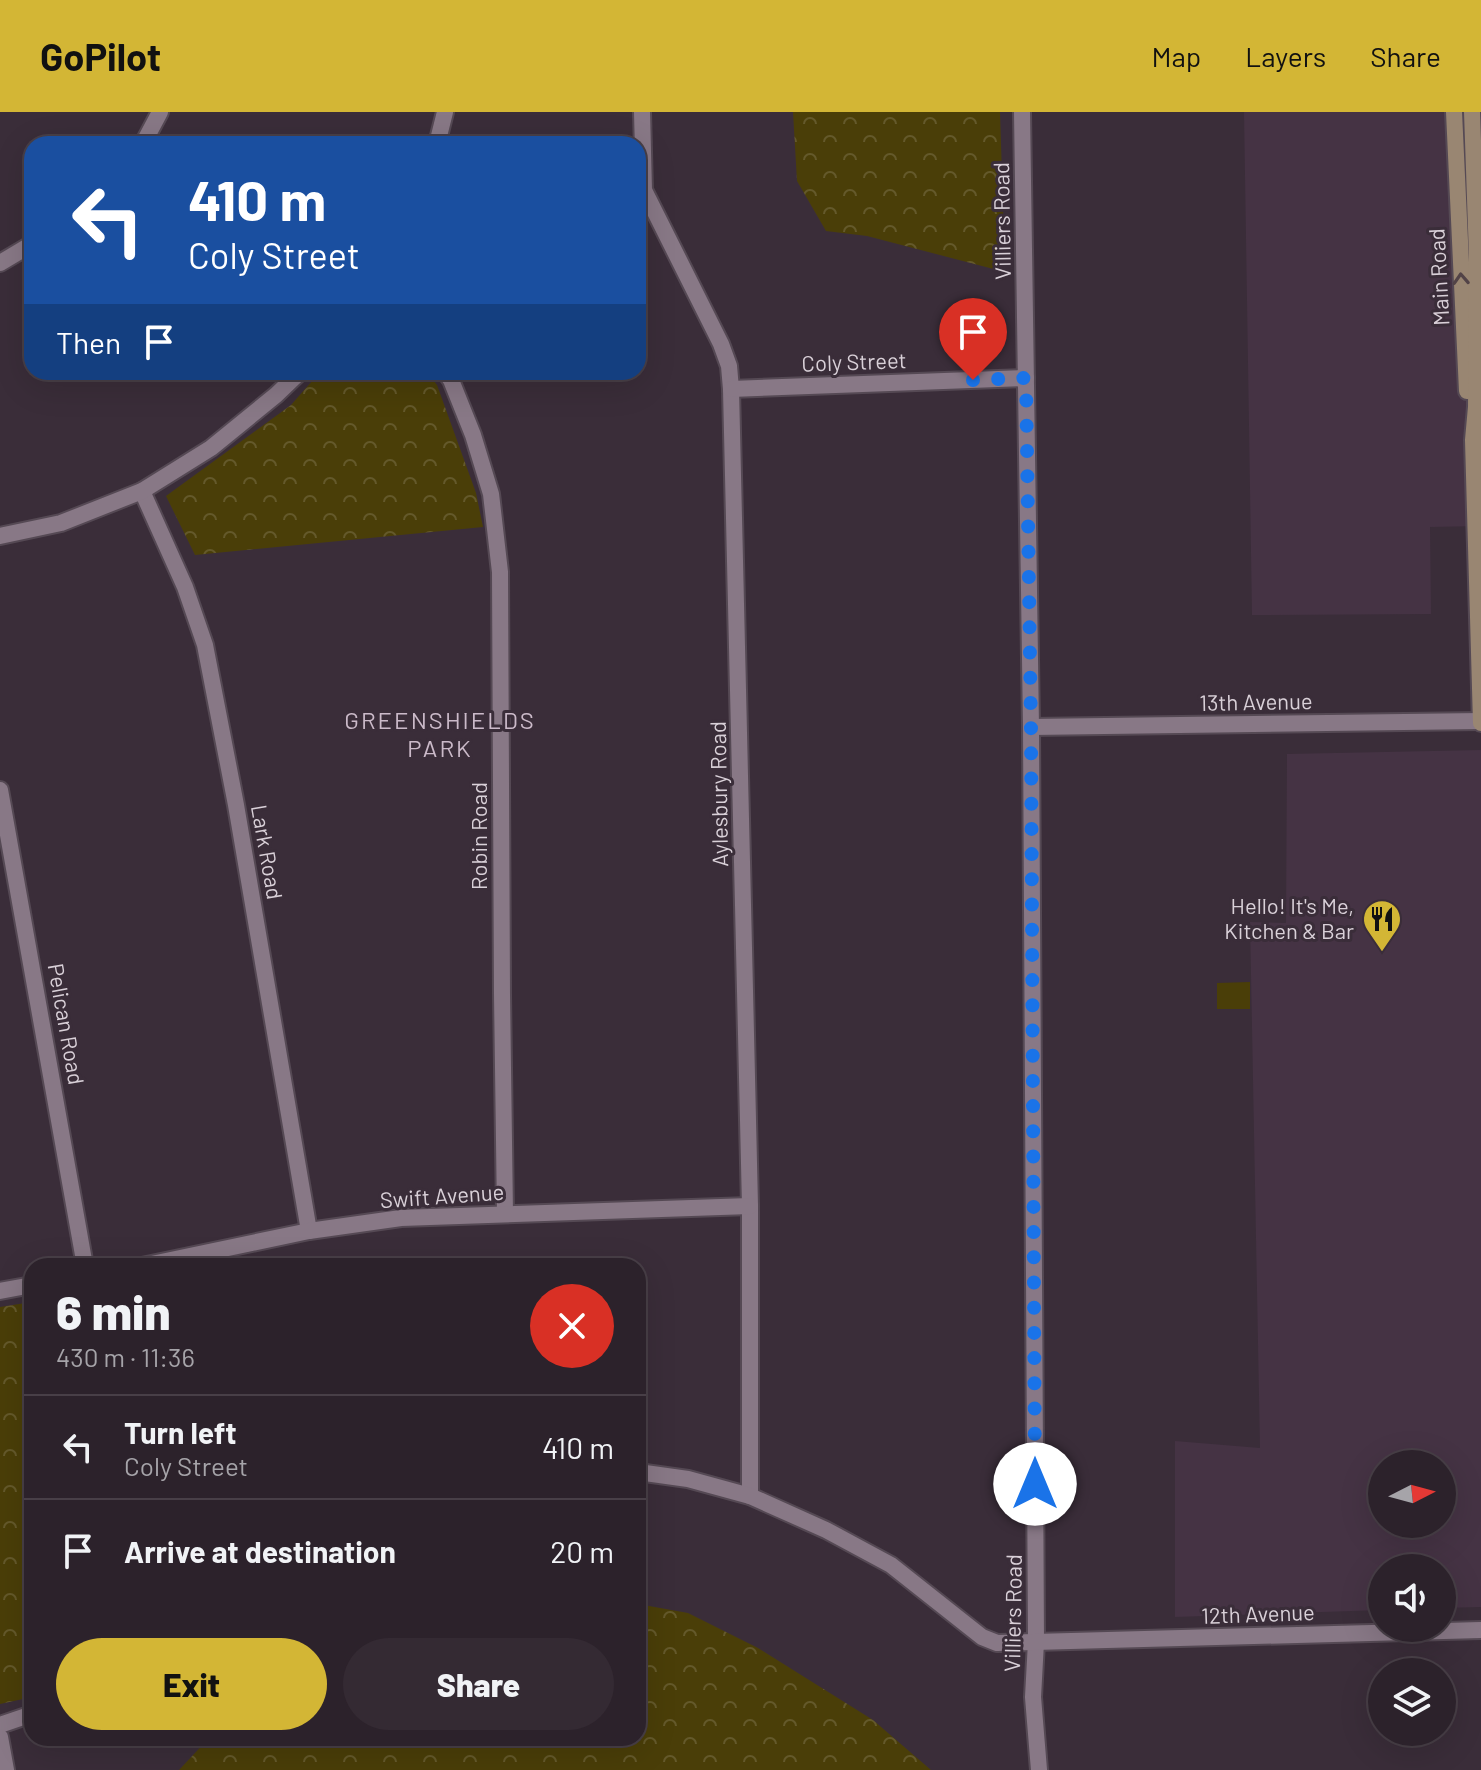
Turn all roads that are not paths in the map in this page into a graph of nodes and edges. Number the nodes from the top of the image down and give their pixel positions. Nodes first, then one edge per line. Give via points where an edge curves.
1 (160, 112) edge
2 (445, 112) edge
3 (642, 112) edge
4 (1022, 112) edge
5 (1454, 112) edge
6 (1472, 112) edge
7 (147, 136) edge
8 (439, 136) edge
9 (643, 136) edge
10 (646, 194) edge
11 (24, 249) edge
12 (0, 263) edge
13 (1026, 378) junction
14 (292, 380) edge
15 (451, 380) edge
16 (731, 389) junction
17 (1473, 440) junction
18 (142, 491) junction
19 (0, 536) edge
20 (1481, 722) edge
21 (1031, 727) junction
22 (0, 790) edge
23 (750, 1206) junction
24 (505, 1214) junction
25 (309, 1231) junction
26 (84, 1258) edge
27 (180, 1258) edge
28 (24, 1286) edge
29 (0, 1291) edge
30 (646, 1473) edge
31 (750, 1496) junction
32 (1481, 1630) edge
33 (1036, 1642) junction
34 (24, 1717) edge
35 (0, 1725) edge
36 (0, 1737) edge
37 (6, 1770) edge
38 (1039, 1770) edge

1 - 7 street
2 - 8 street
3 - 9 street, Aylesbury Road
4 - 13 street, Villiers Road
17 -> 5 main road, Main Road
6 - 17 main road, Main Road via 1477,256
10 - 16 street, Aylesbury Road via 721,344
11 - 12 street
13 - 16 street, Coly Street
13 - 21 street, Villiers Road
14 - 18 street via 211,448
15 - 24 street, Robin Road via 491,494 500,572
16 - 23 street, Aylesbury Road
17 - 20 main road, Main Road
18 - 19 street via 61,523
18 - 25 street, Lark Road via 205,645
20 - 21 street, 13th Avenue
21 - 33 street, Villiers Road
22 - 26 street, Pelican Road
23 - 24 street, Swift Avenue
23 - 31 street, Aylesbury Road
24 - 25 street, Swift Avenue via 401,1218
25 - 27 street, Swift Avenue
28 - 29 street
30 - 31 street, 12th Avenue
31 - 33 street, 12th Avenue via 891,1565 989,1641
32 - 33 street, 12th Avenue
33 - 38 street, Villiers Road via 1033,1697
34 - 35 street
36 - 37 street

